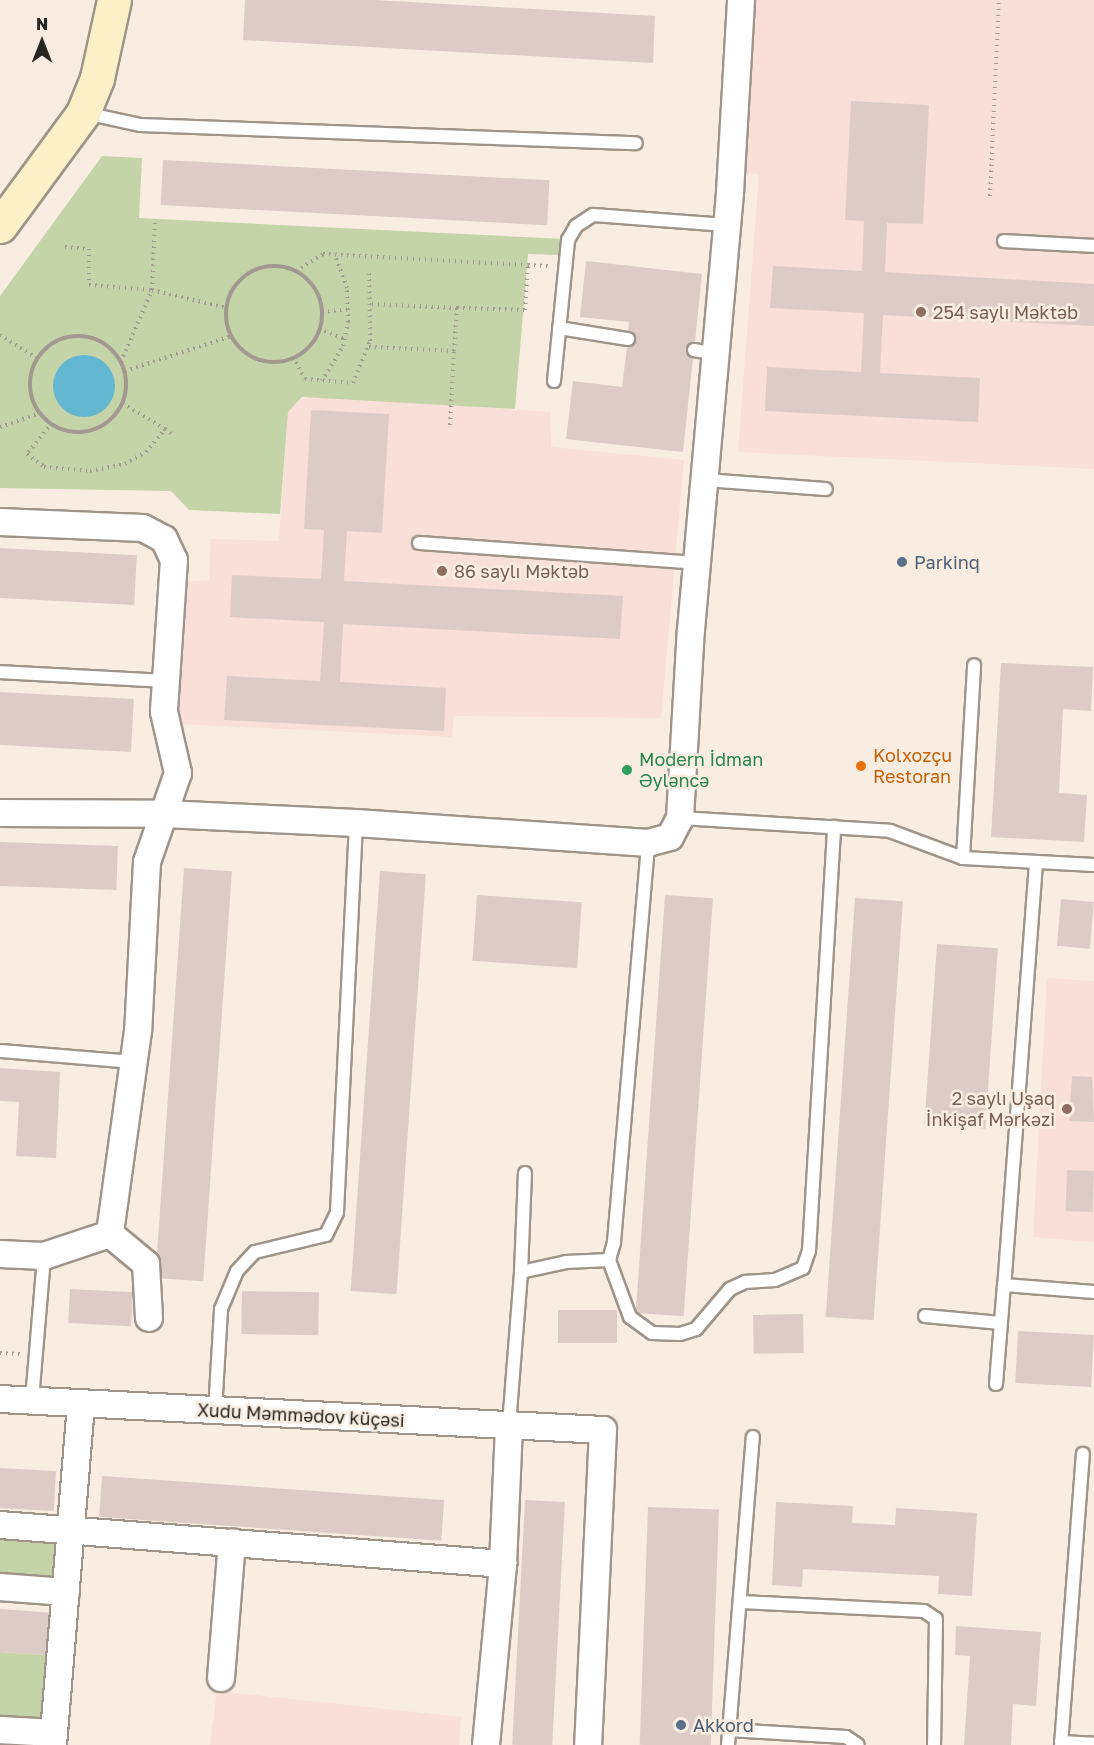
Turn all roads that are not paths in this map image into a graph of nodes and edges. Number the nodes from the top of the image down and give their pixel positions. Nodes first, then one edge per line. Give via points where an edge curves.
1 (100, 0) edge
2 (114, 0) edge
3 (741, 0) edge
4 (75, 110) junction
5 (636, 143) dead end
6 (0, 197) edge
7 (728, 225) junction
8 (0, 226) edge
9 (1004, 241) dead end
10 (1094, 246) edge
11 (559, 328) junction
12 (628, 339) dead end
13 (554, 381) dead end
14 (705, 480) junction
15 (826, 489) dead end
16 (0, 522) edge
17 (419, 543) dead end
18 (697, 564) junction
19 (974, 665) dead end
20 (0, 672) edge
21 (165, 681) junction
22 (0, 813) edge
23 (164, 814) junction
24 (680, 818) junction
25 (356, 823) junction
26 (834, 826) junction
27 (648, 843) junction
28 (963, 858) junction
29 (1036, 863) junction
30 (1094, 865) edge
31 (0, 1051) edge
32 (134, 1062) junction
33 (525, 1173) dead end
34 (110, 1234) junction
35 (0, 1254) edge
36 (44, 1256) junction
37 (609, 1260) junction
38 (521, 1272) junction
39 (1004, 1285) junction
40 (1094, 1292) edge
41 (925, 1316) dead end
42 (150, 1318) dead end
43 (1000, 1323) junction
44 (996, 1384) dead end
45 (0, 1399) edge
46 (32, 1400) junction
47 (81, 1405) junction
48 (215, 1411) junction
49 (509, 1425) junction
50 (753, 1437) dead end
51 (1083, 1454) dead end
52 (0, 1525) edge
53 (70, 1530) junction
54 (232, 1542) junction
55 (502, 1563) junction
56 (0, 1587) edge
57 (66, 1592) junction
58 (741, 1602) junction
59 (221, 1678) dead end
60 (0, 1730) edge
61 (729, 1730) junction
62 (53, 1739) edge
63 (1061, 1743) edge
64 (1094, 1744) edge
65 (486, 1745) edge
66 (588, 1745) edge
67 (728, 1745) edge
68 (858, 1745) edge
69 (934, 1745) edge

1 - 4 main road
2 - 4 main road via 97,78
3 - 7 street
4 - 5 lane via 140,124
4 - 6 main road
4 - 8 main road
7 - 11 lane via 593,215 576,226 568,240
7 - 14 street via 705,352
9 - 10 lane
11 - 12 lane
11 - 13 lane
14 - 15 lane
14 - 18 street
16 - 21 street via 143,528 164,539 174,560
17 - 18 lane
18 - 24 street
19 - 28 lane
20 - 21 lane
21 - 23 street via 166,727 177,753 178,773
22 - 23 street
23 - 25 street
23 - 32 street via 147,861
24 - 26 lane
24 - 27 street via 670,837
25 - 27 street
25 - 48 lane via 337,1212 326,1235 255,1252 237,1271 221,1310
26 - 28 lane via 890,831
26 - 37 lane via 809,1251 803,1268 785,1278 745,1282 730,1288 696,1329 680,1334 652,1333 630,1317
27 - 37 lane via 614,1242
28 - 29 lane
29 - 30 lane
29 - 39 lane
31 - 32 lane
32 - 34 street
33 - 38 lane
34 - 36 street
34 - 42 street via 146,1264
35 - 36 street
36 - 46 lane
37 - 38 lane via 566,1262
38 - 49 lane
39 - 40 lane
39 - 43 lane
41 - 43 lane
43 - 44 lane
45 - 46 street, Xudu Məmmədov küçəsi
46 - 47 street, Xudu Məmmədov küçəsi
47 - 48 street, Xudu Məmmədov küçəsi
47 - 53 street
48 - 49 street, Xudu Məmmədov küçəsi
49 - 55 street
49 - 66 street, Xudu Məmmədov küçəsi via 603,1430
50 - 58 lane
51 - 63 lane
52 - 53 street
53 - 54 street
53 - 57 street
54 - 55 street
54 - 59 street
55 - 65 street
56 - 57 street
57 - 62 street
58 - 61 lane
58 - 69 lane via 924,1611 936,1619
60 - 62 street
61 - 67 lane
61 - 68 lane via 846,1737
63 - 64 lane

